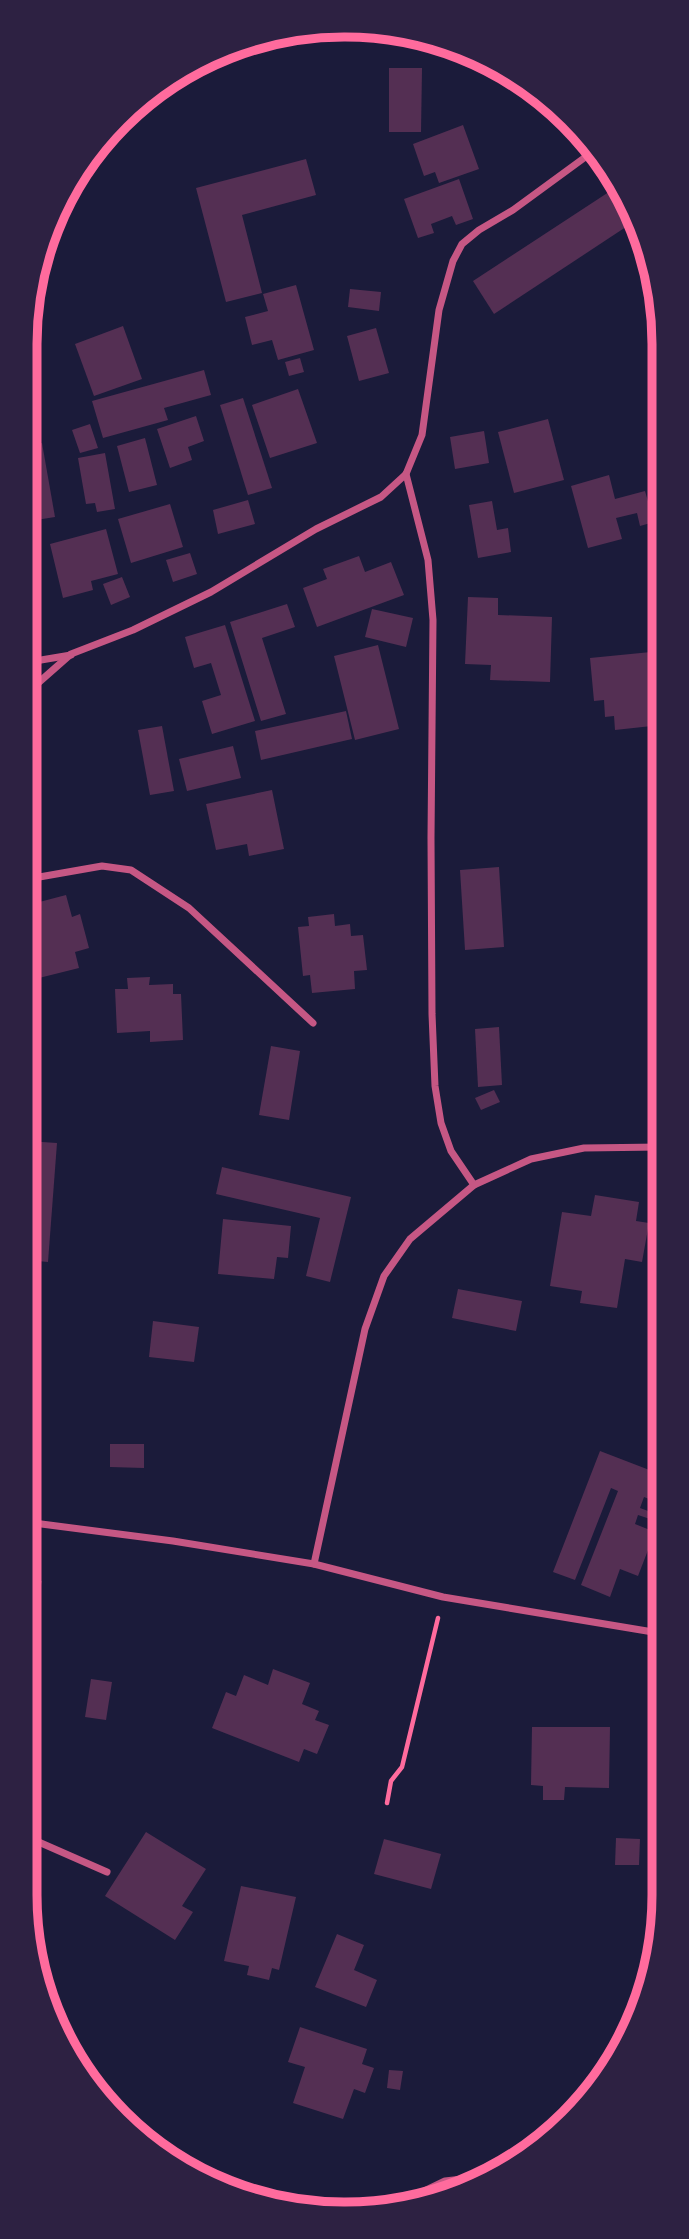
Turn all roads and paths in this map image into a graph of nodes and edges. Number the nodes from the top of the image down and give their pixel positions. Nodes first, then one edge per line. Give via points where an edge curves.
1 (588, 155) edge
2 (406, 474) junction
3 (71, 654) junction
4 (37, 660) edge
5 (37, 684) edge
6 (37, 877) edge
7 (313, 1023) dead end
8 (652, 1147) edge
9 (474, 1185) junction
10 (37, 1523) edge
11 (314, 1564) junction
12 (443, 1597) junction
13 (652, 1632) edge
14 (387, 1802) dead end
15 (37, 1841) edge
16 (107, 1872) dead end
17 (462, 2179) edge
18 (421, 2193) edge

1 - 2 street via 462,244 439,310 422,435
2 - 3 street via 381,497 316,529 211,592 134,631
2 - 9 street via 428,560 433,620 435,1086 451,1151
3 - 4 street
3 - 5 street
6 - 7 street via 102,866 131,870 189,908
8 - 9 street via 584,1148 531,1159
9 - 11 street via 410,1239 384,1276 365,1329
10 - 11 street
11 - 12 street
12 - 13 street
12 - 14 path via 402,1767 391,1781
15 - 16 street
17 - 18 street

